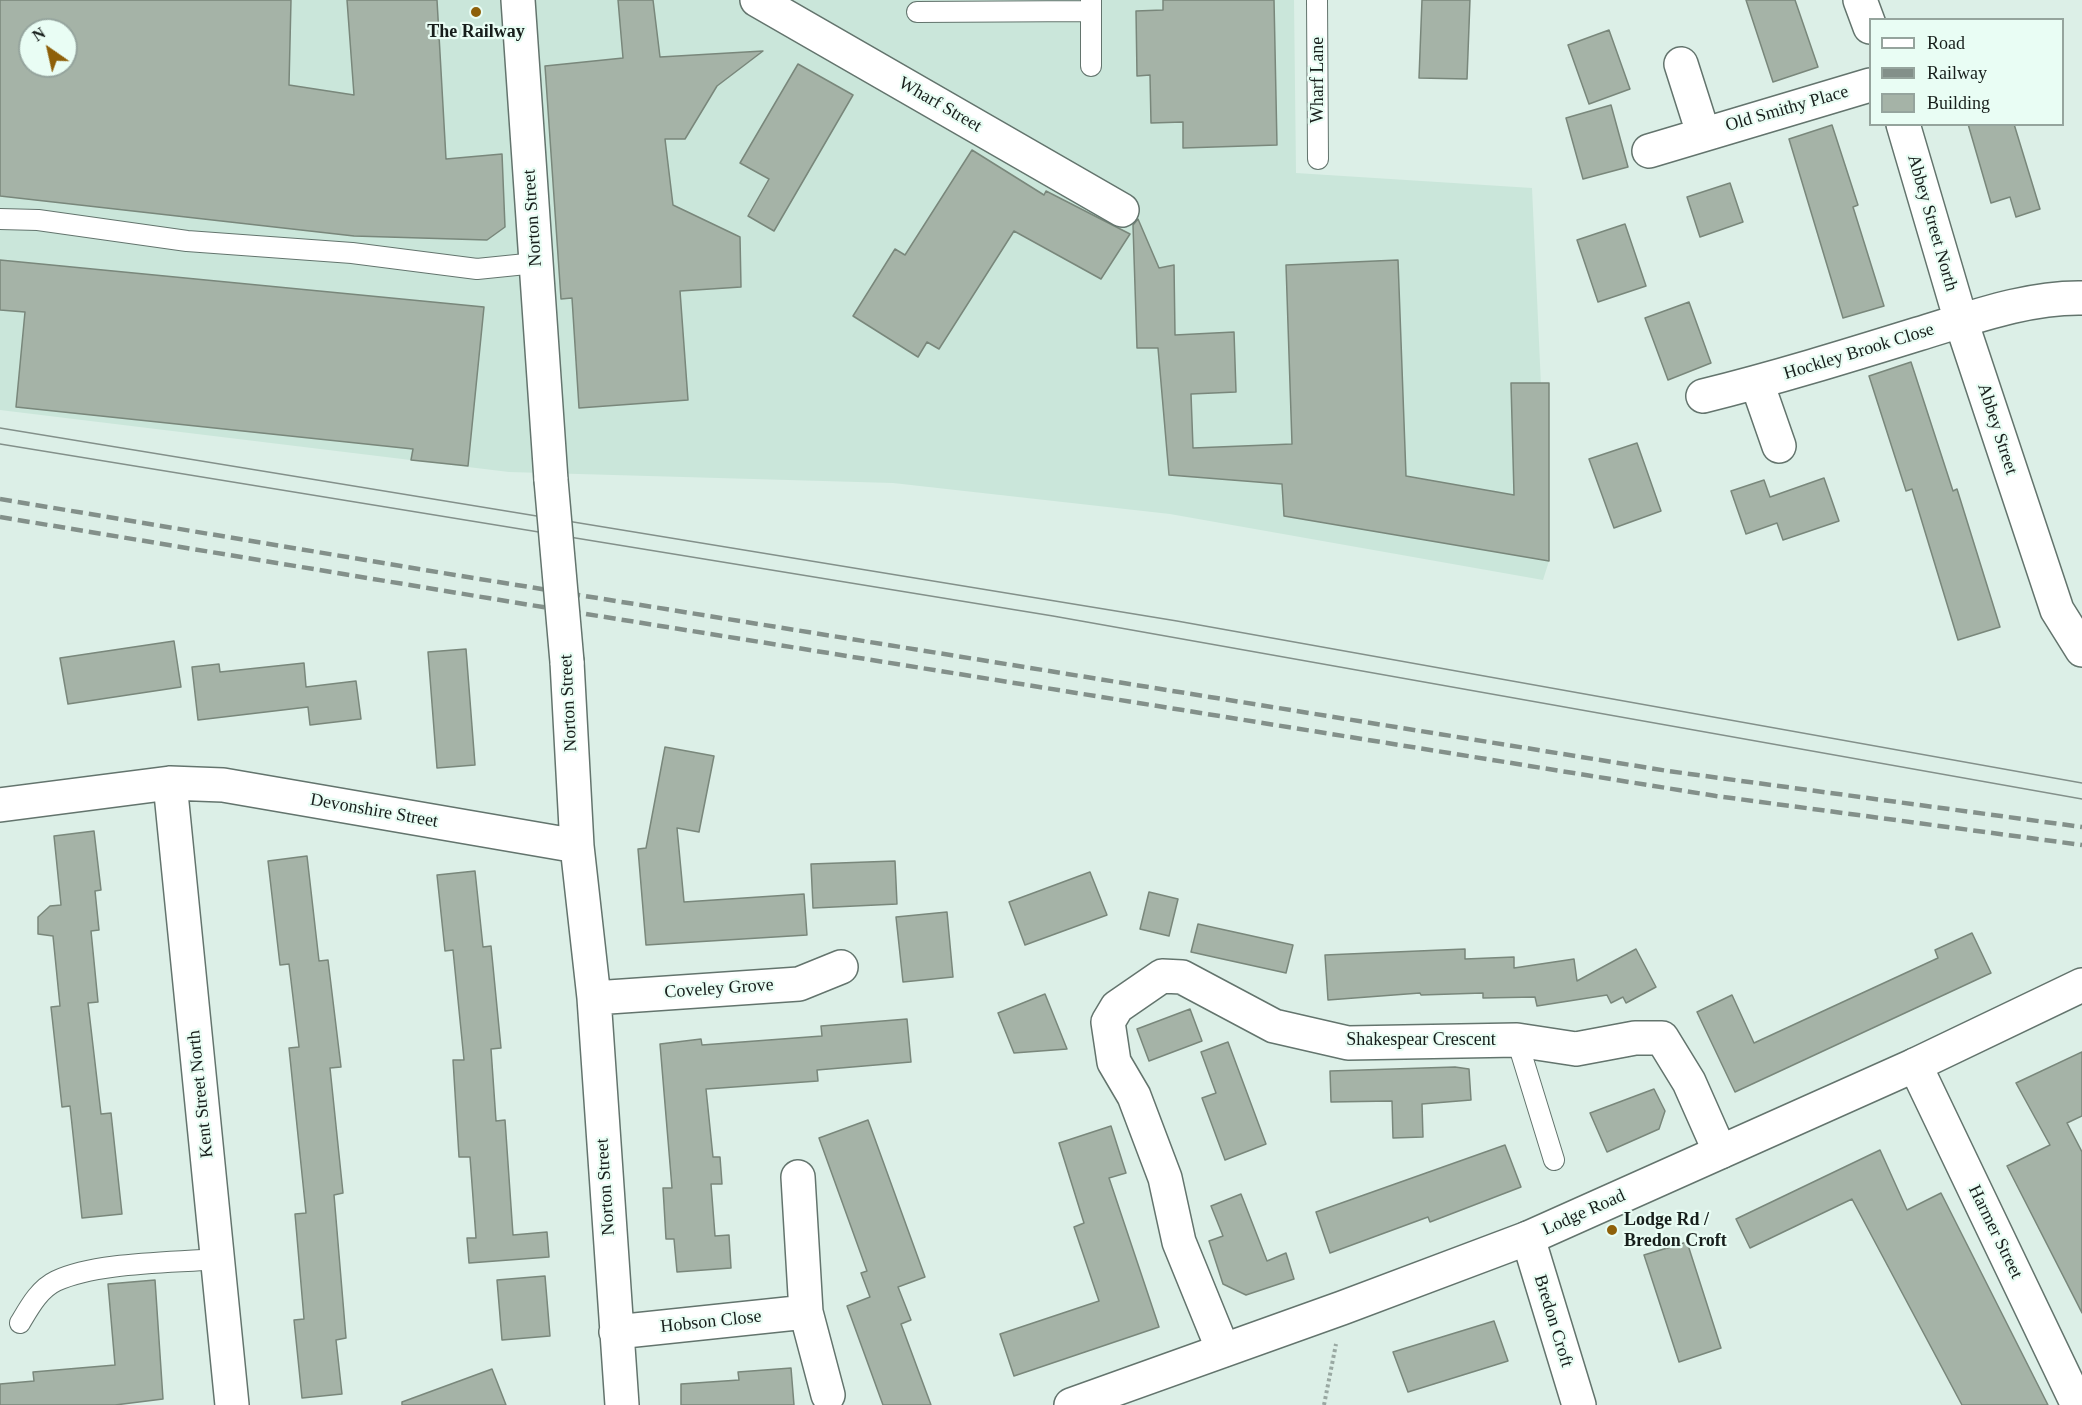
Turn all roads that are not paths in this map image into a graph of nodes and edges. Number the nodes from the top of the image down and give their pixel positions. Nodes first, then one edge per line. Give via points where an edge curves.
1 (518, 0) edge
2 (757, 0) edge
3 (1317, 0) edge
4 (1860, 0) edge
5 (1091, 5) edge
6 (917, 12) dead end
7 (1869, 24) edge
8 (1681, 64) dead end
9 (1091, 66) dead end
10 (1869, 85) edge
11 (1905, 126) edge
12 (1703, 134) junction
13 (1648, 151) dead end
14 (1318, 159) dead end
15 (1122, 210) dead end
16 (0, 219) edge
17 (536, 263) junction
18 (2082, 298) edge
19 (1961, 321) junction
20 (1757, 383) junction
21 (1703, 396) dead end
22 (1779, 446) dead end
23 (2082, 651) edge
24 (170, 783) junction
25 (0, 805) edge
26 (577, 846) junction
27 (841, 967) dead end
28 (2082, 985) edge
29 (594, 998) junction
30 (1517, 1040) junction
31 (1915, 1065) junction
32 (1720, 1152) junction
33 (1554, 1160) dead end
34 (798, 1178) dead end
35 (1528, 1238) junction
36 (218, 1259) junction
37 (806, 1312) junction
38 (20, 1323) dead end
39 (616, 1332) junction
40 (1223, 1350) junction
41 (828, 1395) dead end
42 (2075, 1400) dead end
43 (232, 1405) edge
44 (622, 1405) edge
45 (1071, 1405) edge
46 (1579, 1405) edge

1 - 17 street, Norton Street
2 - 15 street, Wharf Street
3 - 14 lane, Wharf Lane
4 - 7 street
5 - 6 lane
5 - 9 lane
8 - 12 street, Old Smithy Place
10 - 12 street, Old Smithy Place
11 - 19 street, Abbey Street North
12 - 13 street, Old Smithy Place
16 - 17 lane via 38,220 187,242 352,253 477,269
17 - 26 street, Norton Street, bridge
18 - 19 street via 2053,298
19 - 20 street, Hockley Brook Close
19 - 23 street, Abbey Street via 2057,610
20 - 21 street, Hockley Brook Close
20 - 22 street
24 - 25 street, Devonshire Street
24 - 26 street, Devonshire Street via 223,785
24 - 36 street, Kent Street North
26 - 29 street, Norton Street
27 - 29 street, Coveley Grove via 800,984
28 - 31 street, Lodge Road
29 - 39 street, Norton Street
30 - 32 street, Shakespear Crescent via 1576,1048 1635,1038 1662,1038 1689,1082
30 - 33 lane
30 - 40 street, Shakespear Crescent via 1348,1043 1274,1026 1182,977 1162,976 1117,1007 1108,1022 1114,1062 1142,1117 1165,1178 1179,1242
31 - 32 street, Lodge Road
31 - 42 street, Harmer Street
32 - 35 street, Lodge Road
34 - 37 street
35 - 40 street, Lodge Road
35 - 46 street, Bredon Croft
36 - 38 lane via 88,1270 54,1281 33,1300
36 - 43 street, Kent Street North
37 - 39 street, Hobson Close
37 - 41 street
39 - 44 street, Norton Street
40 - 45 street, Lodge Road

